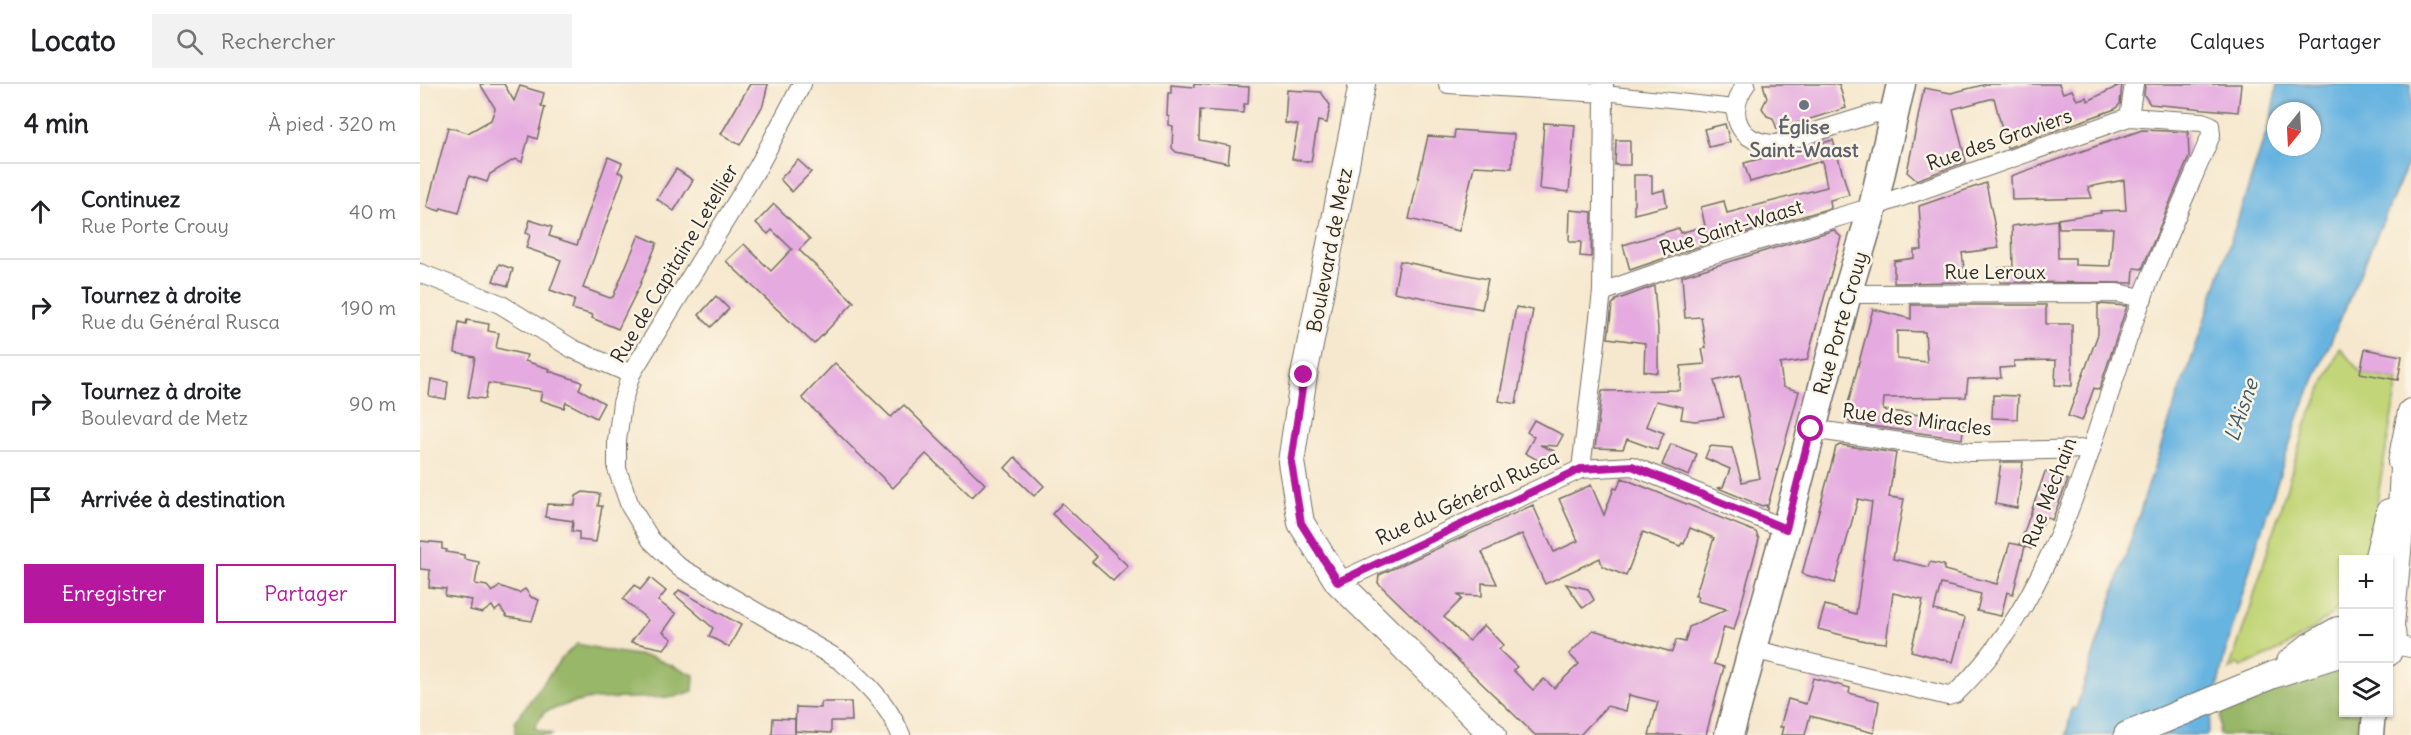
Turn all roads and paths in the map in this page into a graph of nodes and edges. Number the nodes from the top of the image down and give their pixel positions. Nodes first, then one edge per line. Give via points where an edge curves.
1 (802, 84) edge
2 (1362, 84) edge
3 (1448, 84) edge
4 (1746, 84) edge
5 (1901, 84) edge
6 (2134, 84) edge
7 (1604, 89) edge
8 (1735, 107) junction
9 (1894, 116) junction
10 (2129, 117) junction
11 (2210, 125) joint
12 (1874, 207) junction
13 (420, 273) edge
14 (1602, 292) junction
15 (1847, 294) junction
16 (2143, 298) junction
17 (631, 374) junction
18 (2411, 412) edge
19 (1811, 429) junction
20 (2404, 447) junction
21 (2089, 449) junction
22 (1581, 469) junction
23 (1786, 529) junction
24 (2378, 555) edge
25 (1338, 582) junction
26 (2394, 639) edge
27 (2339, 642) edge
28 (1752, 649) junction
29 (2374, 717) edge
30 (901, 735) edge
31 (1493, 735) edge
32 (1729, 735) edge
33 (2127, 735) edge
34 (2372, 735) edge

1 - 17 street, Rue de Capitaine Letellier via 758,167
2 - 25 main road, Boulevard de Metz via 1304,375 1291,462 1301,523
3 - 7 street
4 - 8 street
5 - 9 main road, Rue Porte Crouy
6 - 10 street
7 - 8 street
7 - 14 street
8 - 9 street via 1743,130 1752,140 1763,144 1776,144 1876,113
9 - 12 main road, Rue Porte Crouy
10 - 11 street, Rue des Graviers
10 - 12 street, Rue des Graviers
11 - 16 street, Rue Méchain via 2211,135
12 - 14 street, Rue Saint-Waast via 1706,256
12 - 15 main road, Rue Porte Crouy
13 - 17 street via 500,304 573,349
14 - 22 street
15 - 16 street, Rue Leroux via 2116,293
15 - 19 main road, Rue Porte Crouy
16 - 21 street, Rue Méchain
17 - 30 street, Rue de Capitaine Letellier via 622,403 617,469 630,506 651,540 679,567 841,661 865,681 892,715
18 - 20 main road
19 - 21 street, Rue des Miracles via 1970,452
19 - 23 main road, Rue Porte Crouy
20 - 24 main road
20 - 26 main road
21 - 28 street, Rue Méchain via 2061,532 2022,609 1987,659 1955,694 1948,696
22 - 23 street, Rue du Général Rusca via 1632,466
22 - 25 street, Rue du Général Rusca
23 - 28 main road, Rue Porte Crouy
25 - 31 main road, Boulevard de Metz
27 - 33 main road via 2273,675
28 - 32 main road, Rue Porte Crouy
29 - 34 street

